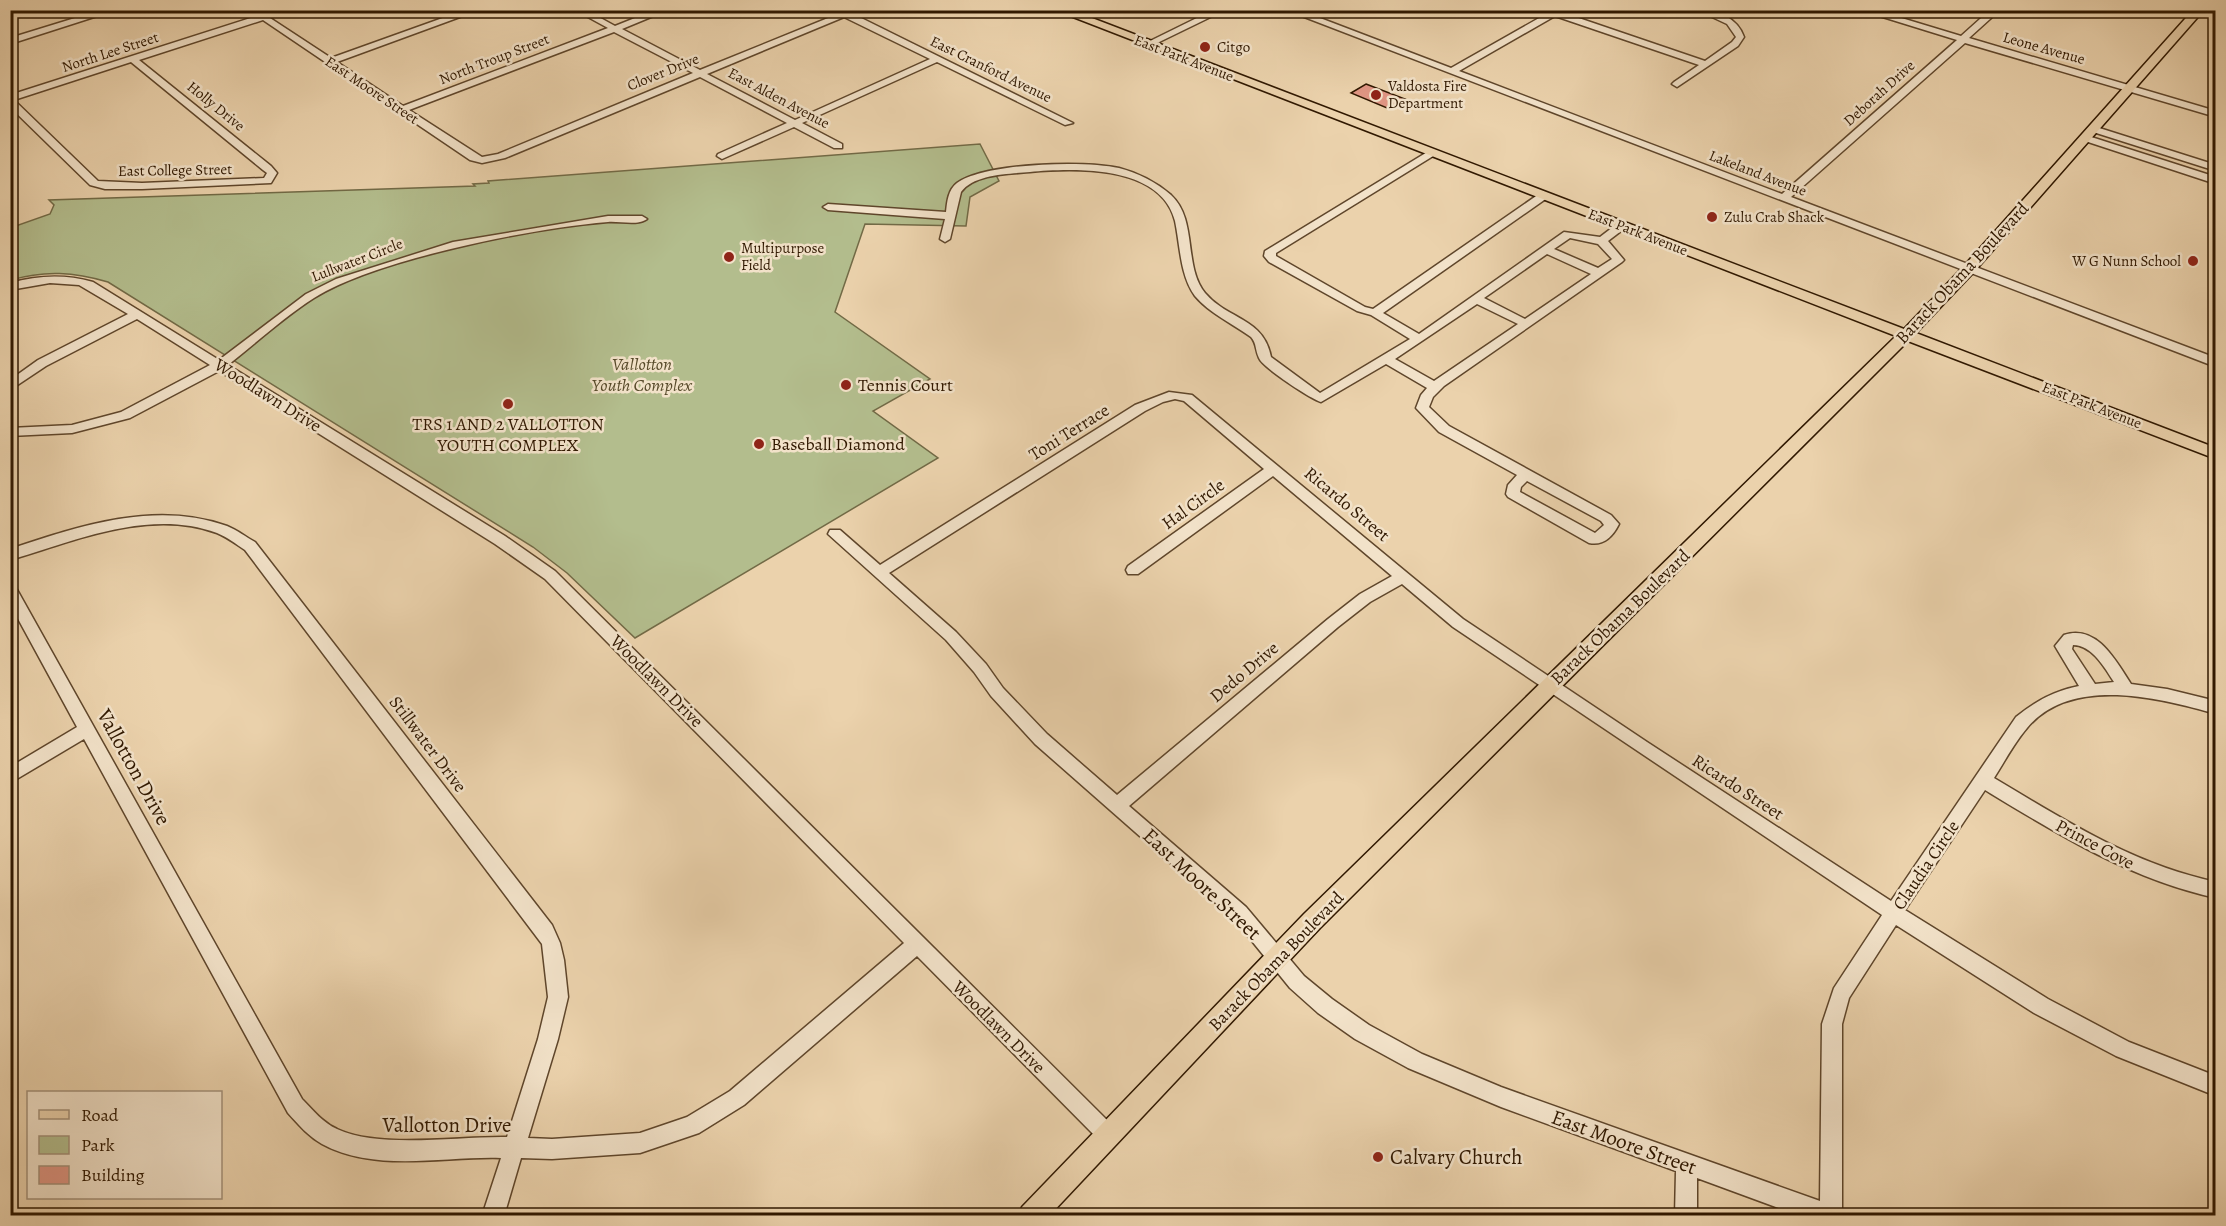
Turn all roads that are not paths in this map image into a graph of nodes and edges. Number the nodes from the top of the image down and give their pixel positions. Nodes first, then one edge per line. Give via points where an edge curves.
1 (112, 10) edge
2 (253, 10) edge
3 (286, 10) edge
4 (475, 10) edge
5 (579, 10) edge
6 (664, 10) edge
7 (1060, 10) edge
8 (1221, 10) edge
9 (1290, 10) edge
10 (1701, 10) edge
11 (1864, 10) edge
12 (1996, 10) edge
13 (2199, 10) edge
14 (1552, 11) edge
15 (841, 12) edge
16 (264, 17) junction
17 (615, 29) junction
18 (10, 40) edge
19 (1963, 40) junction
20 (1148, 44) junction
21 (133, 59) junction
22 (937, 59) junction
23 (329, 62) junction
24 (1705, 64) junction
25 (1451, 72) junction
26 (699, 74) junction
27 (1677, 84) dead end
28 (2129, 89) junction
29 (10, 99) edge
30 (401, 110) junction
31 (2216, 114) edge
32 (795, 123) junction
33 (1068, 123) dead end
34 (2089, 134) junction
35 (838, 146) dead end
36 (1433, 153) junction
37 (722, 156) dead end
38 (494, 158) joint
39 (2216, 168) edge
40 (267, 181) joint
41 (2216, 181) edge
42 (1543, 196) junction
43 (1783, 199) junction
44 (828, 207) dead end
45 (951, 216) junction
46 (642, 219) dead end
47 (1621, 226) junction
48 (945, 239) dead end
49 (1602, 241) junction
50 (1546, 249) junction
51 (1968, 270) junction
52 (1599, 273) junction
53 (10, 287) edge
54 (1476, 299) junction
55 (1375, 313) junction
56 (137, 314) junction
57 (1527, 324) junction
58 (1907, 334) junction
59 (1419, 339) junction
60 (1386, 359) junction
61 (2216, 363) edge
62 (220, 365) junction
63 (10, 386) edge
64 (1435, 387) junction
65 (10, 432) edge
66 (2216, 454) edge
67 (1274, 468) junction
68 (1526, 474) junction
69 (835, 534) dead end
70 (10, 555) edge
71 (1133, 570) dead end
72 (879, 573) junction
73 (1403, 577) junction
74 (10, 590) edge
75 (1551, 685) junction
76 (2127, 690) junction
77 (2091, 691) junction
78 (2216, 708) edge
79 (87, 729) junction
80 (10, 776) edge
81 (1983, 780) junction
82 (1117, 806) junction
83 (2216, 890) edge
84 (1894, 912) junction
85 (917, 944) junction
86 (1279, 958) junction
87 (2216, 1086) edge
88 (1108, 1135) junction
89 (514, 1148) junction
90 (1687, 1165) junction
91 (493, 1215) edge
92 (1031, 1215) edge
93 (1686, 1215) edge
94 (1831, 1215) edge

1 - 18 street
2 - 16 street, East Moore Street
3 - 16 street, North Lee Street
4 - 23 street
5 - 17 street, East Alden Avenue
6 - 17 street, North Troup Street
7 - 20 main road, East Park Avenue
8 - 20 street
9 - 25 street, Lakeland Avenue
10 - 24 street via 1726,20 1736,27 1740,37
11 - 19 street, Leone Avenue
12 - 19 street, Deborah Drive
13 - 28 main road, Barack Obama Boulevard
14 - 24 street
14 - 25 street
15 - 22 street, East Cranford Avenue
15 - 26 street, Clover Drive
16 - 21 street, North Lee Street
16 - 23 street, East Moore Street
17 - 26 street, East Alden Avenue
17 - 30 street, North Troup Street
19 - 28 street, Leone Avenue
19 - 43 street, Deborah Drive
20 - 36 main road, East Park Avenue
21 - 29 street, North Lee Street
21 - 40 street, Holly Drive via 267,168 272,173
22 - 32 street
22 - 33 street, East Cranford Avenue
23 - 30 street, East Moore Street
24 - 27 street
25 - 43 street, Lakeland Avenue
26 - 32 street, East Alden Avenue
26 - 38 street, Clover Drive
28 - 31 street, Leone Avenue
28 - 34 main road, Barack Obama Boulevard
29 - 40 street, East College Street via 94,183 201,185
30 - 38 street, East Moore Street via 474,158
32 - 35 street, East Alden Avenue
32 - 37 street
34 - 39 street
34 - 41 street
34 - 51 main road, Barack Obama Boulevard
36 - 42 main road, East Park Avenue
36 - 55 street via 1271,251 1273,260
42 - 47 main road, East Park Avenue
42 - 55 street
43 - 51 street, Lakeland Avenue
44 - 45 street
45 - 48 street
45 - 60 street via 955,193 961,184 983,175 1094,166 1117,171 1156,189 1175,205 1198,293 1255,334 1262,342 1265,359 1312,394 1321,398
46 - 62 street, Lullwater Circle via 608,219 514,233 453,245 371,270 310,296
47 - 49 street
47 - 58 main road, East Park Avenue
49 - 50 street via 1568,234
49 - 52 street via 1618,260
50 - 52 street
50 - 54 street
51 - 58 main road, Barack Obama Boulevard
51 - 61 street, Lakeland Avenue
52 - 57 street
53 - 56 street via 47,280 78,281
54 - 57 street
54 - 59 street
55 - 59 street
56 - 62 street, Woodlawn Drive
56 - 63 street via 42,363
57 - 64 street
58 - 66 main road, East Park Avenue
58 - 75 main road, Barack Obama Boulevard
59 - 60 street
60 - 64 street
62 - 65 street, Lullwater Circle via 125,416 72,429
62 - 85 street, Woodlawn Drive via 550,574
64 - 68 street via 1422,408 1443,429
67 - 71 street, Hal Circle
67 - 72 street, Toni Terrace via 1195,402 1167,394
67 - 73 street, Ricardo Street
68 - 68 street via 1606,518 1612,524 1609,531 1594,539 1513,494 1515,485
69 - 72 street, East Moore Street
70 - 89 street, Stillwater Drive via 82,532 156,520 213,526 250,546 480,844 551,943 558,997
72 - 82 street, East Moore Street via 951,636 1035,733
73 - 75 street, Ricardo Street via 1458,623
73 - 82 street, Dedo Drive via 1333,622
74 - 79 street, Vallotton Drive
75 - 84 street, Ricardo Street
75 - 86 main road, Barack Obama Boulevard
76 - 77 street, Claudia Circle
76 - 77 street via 2095,645 2079,638 2069,639 2063,646
76 - 78 street, Claudia Circle via 2169,695
77 - 81 street, Claudia Circle via 2053,699 2030,714
79 - 80 street
79 - 89 street, Vallotton Drive via 295,1106 315,1127 346,1143 385,1150
81 - 83 street, Prince Cove via 2112,855 2166,879
81 - 84 street, Claudia Circle
82 - 86 street, East Moore Street via 1240,913
84 - 87 street, Ricardo Street via 2041,1006 2123,1049
84 - 94 street, Claudia Circle via 1850,977 1832,1024
85 - 88 street, Woodlawn Drive
85 - 89 street, Vallotton Drive via 737,1098 692,1126 621,1146
86 - 88 main road, Barack Obama Boulevard
86 - 90 street, East Moore Street via 1324,1006 1384,1046 1501,1097
88 - 92 main road, Barack Obama Boulevard
89 - 91 street, Stillwater Drive
90 - 93 street
90 - 94 street, East Moore Street

